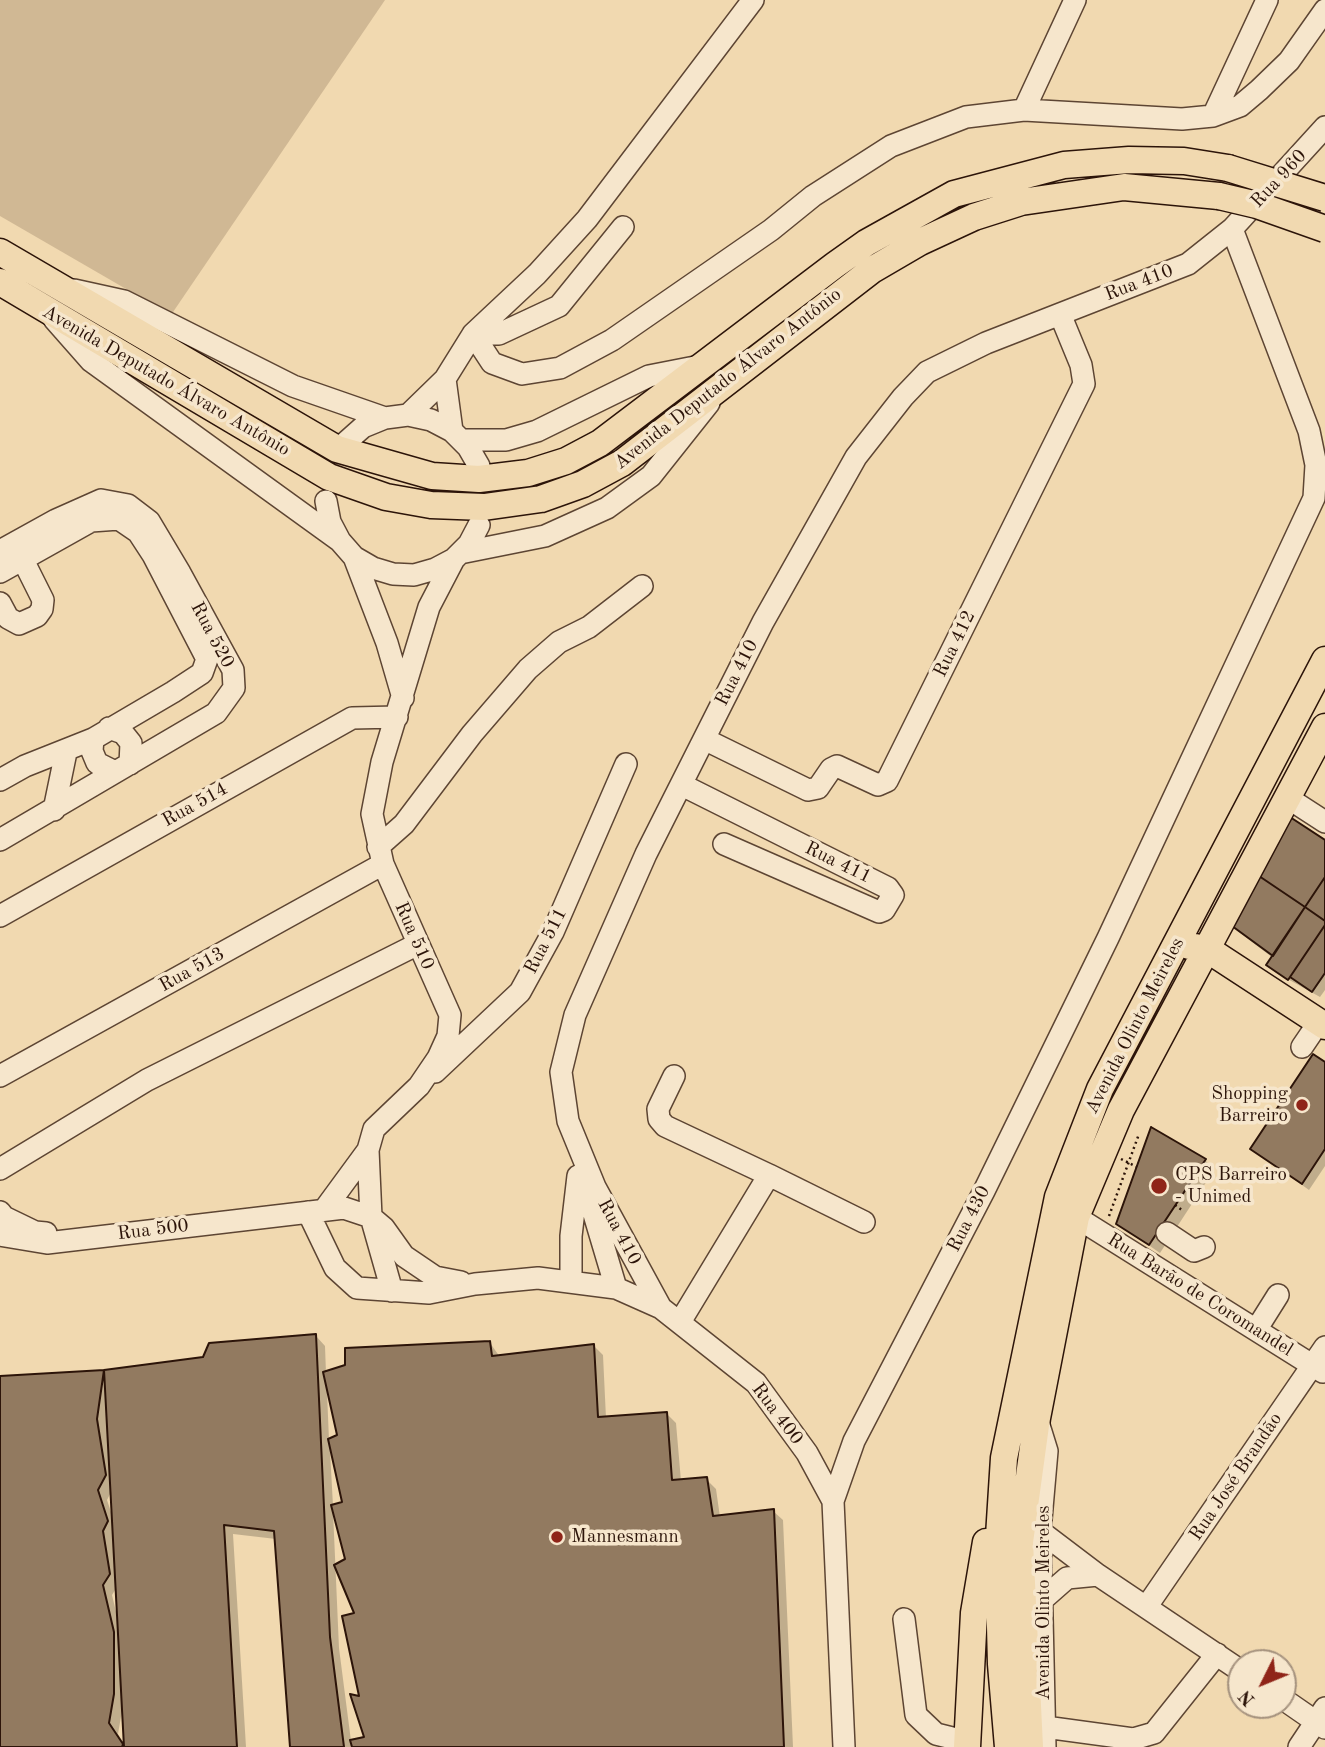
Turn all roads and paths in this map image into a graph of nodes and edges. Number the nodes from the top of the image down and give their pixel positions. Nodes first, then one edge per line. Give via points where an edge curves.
1 (753, 0) edge
2 (1075, 0) edge
3 (1267, 0) edge
4 (1325, 10) edge
5 (1024, 110) junction
6 (1213, 116) junction
7 (1325, 127) edge
8 (1325, 198) edge
9 (623, 227) dead end
10 (1232, 229) junction
11 (1325, 229) edge
12 (0, 251) edge
13 (0, 282) edge
14 (63, 288) junction
15 (46, 310) junction
16 (1060, 314) junction
17 (473, 334) junction
18 (702, 366) junction
19 (444, 379) junction
20 (723, 384) junction
21 (408, 415) junction
22 (385, 418) junction
23 (457, 436) junction
24 (345, 443) dead end
25 (479, 466) dead end
26 (326, 501) dead end
27 (479, 525) dead end
28 (340, 541) junction
29 (12, 551) edge
30 (457, 556) junction
31 (355, 557) junction
32 (0, 572) edge
33 (177, 585) junction
34 (642, 586) dead end
35 (0, 603) edge
36 (1325, 660) edge
37 (400, 708) junction
38 (1325, 727) edge
39 (101, 733) junction
40 (704, 739) junction
41 (66, 752) junction
42 (626, 764) dead end
43 (122, 768) junction
44 (0, 780) edge
45 (682, 785) junction
46 (1288, 798) junction
47 (54, 810) junction
48 (1325, 822) edge
49 (0, 840) edge
50 (724, 844) dead end
51 (381, 856) junction
52 (0, 916) edge
53 (1177, 943) junction
54 (418, 944) junction
55 (1207, 949) junction
56 (1322, 1024) edge
57 (1302, 1047) dead end
58 (0, 1076) edge
59 (674, 1076) dead end
60 (419, 1086) junction
61 (568, 1121) junction
62 (1139, 1134) dead end
63 (368, 1150) junction
64 (579, 1167) junction
65 (0, 1169) edge
66 (769, 1175) junction
67 (316, 1211) junction
68 (0, 1212) edge
69 (370, 1217) junction
70 (1076, 1217) junction
71 (864, 1222) dead end
72 (1102, 1234) junction
73 (0, 1235) edge
74 (83, 1238) junction
75 (1204, 1247) dead end
76 (1148, 1262) junction
77 (571, 1281) junction
78 (475, 1283) junction
79 (616, 1288) junction
80 (392, 1291) junction
81 (1278, 1295) dead end
82 (661, 1308) junction
83 (680, 1322) junction
84 (1256, 1330) junction
85 (1325, 1347) edge
86 (1319, 1369) edge
87 (1004, 1458) junction
88 (832, 1502) junction
89 (1019, 1542) junction
90 (1098, 1575) junction
91 (1042, 1600) junction
92 (1147, 1606) junction
93 (904, 1619) dead end
94 (1217, 1654) junction
95 (1227, 1661) edge
96 (1001, 1664) junction
97 (1297, 1706) edge
98 (1322, 1719) edge
99 (1040, 1740) edge
100 (975, 1745) edge
101 (844, 1747) edge
102 (1008, 1747) edge
103 (1299, 1747) edge

1 - 17 street via 587,219
2 - 5 street
3 - 6 street
4 - 6 street via 1289,61 1259,90 1240,106
5 - 6 street via 1182,119
5 - 17 street via 966,117 891,146 612,340 560,368 522,374 512,371 492,363
7 - 10 street, Rua 960
8 - 18 main road, Avenida Deputado Álvaro Antônio, bridge via 1228,168 1184,160 1064,165 954,194 866,243
9 - 17 street via 559,306 499,334
10 - 16 street, Rua 410 via 1188,264
10 - 88 street, Rua 430 via 1309,431 1316,465 1314,498 1108,938 984,1191 853,1441
11 - 20 main road, Avenida Deputado Álvaro Antônio, bridge via 1219,196 1124,187 1021,202 920,242 872,270
12 - 14 main road, Avenida Deputado Álvaro Antônio
13 - 15 main road, Avenida Deputado Álvaro Antônio
14 - 18 main road, Avenida Deputado Álvaro Antônio via 337,449 432,477 479,479 528,473 566,461 600,443
14 - 22 street via 124,301 293,386
15 - 20 main road, Avenida Deputado Álvaro Antônio via 329,477 386,498 431,505 484,507 541,499 583,484 622,463
15 - 28 street via 91,362
16 - 40 street, Rua 410 via 927,372 903,397 856,457 763,622
16 - 40 street, Rua 412 via 1082,365 1083,384 887,781 878,785 837,766 818,788 808,790
17 - 19 street
18 - 23 street via 649,376 537,431 506,440
19 - 21 street
19 - 23 street
20 - 30 street via 651,476 607,509 545,536
21 - 22 street
21 - 23 street via 431,420
22 - 24 street via 363,427
23 - 25 street
26 - 28 street
27 - 30 street, Rua 510
28 - 31 street
29 - 32 street, Rua 520
29 - 33 street, Rua 520 via 91,521 119,519 138,532
29 - 35 street via 43,600 42,609 19,624 8,618
30 - 31 street via 414,575 373,568
30 - 37 street, Rua 510 via 429,607
31 - 37 street via 387,643
33 - 39 street, Rua 520 via 207,659 202,673
33 - 43 street, Rua 520 via 233,670 234,688 216,713
34 - 51 street, Rua 513 via 589,627 559,642 528,669 471,734
36 - 53 main road, Avenida Olinto Meireles
37 - 51 street, Rua 510 via 382,762 372,814
37 - 52 street, Rua 514 via 352,718
38 - 46 main road, Avenida Olinto Meireles
39 - 41 street, Rua 520
39 - 43 street via 92,751 97,763
39 - 43 street via 128,737 133,749
40 - 45 street, Rua 410
41 - 44 street, Rua 520
41 - 47 street
42 - 60 street, Rua 511 via 553,932 520,992
43 - 47 street, Rua 520
45 - 50 street, Rua 411 via 888,887 893,895 879,912
45 - 61 street, Rua 410 via 646,854 575,1015 561,1072
46 - 48 street
46 - 55 main road, Avenida Olinto Meireles
47 - 49 street, Rua 520
51 - 54 street, Rua 510
51 - 58 street, Rua 513
53 - 55 main road
53 - 87 main road, Avenida Olinto Meireles via 1100,1089 1058,1197
54 - 60 street, Rua 510 via 450,1015 448,1036
54 - 65 street via 147,1080
55 - 56 main road
55 - 70 main road, Avenida Olinto Meireles via 1121,1110
56 - 57 street
59 - 66 street via 658,1109 665,1126
60 - 63 street, Rua 510 via 374,1129
61 - 64 street
61 - 82 street, Rua 410 via 595,1187
62 - 72 path
63 - 67 street, Rua 510
63 - 69 street, Rua 510
64 - 77 street
64 - 79 street
66 - 71 street
66 - 83 street
67 - 69 street, Rua 500 via 344,1208
67 - 74 street, Rua 500
67 - 80 street via 330,1258 342,1275 357,1288
68 - 74 street via 35,1232
69 - 78 street via 404,1256 435,1278
69 - 80 street, Rua 510
70 - 72 street, Rua Barão de Coromandel
70 - 89 main road, Avenida Olinto Meireles via 1037,1418
72 - 76 street, Rua Barão de Coromandel
73 - 74 street, Rua 500 via 47,1243
75 - 76 street via 1194,1251 1174,1219
76 - 84 street, Rua Barão de Coromandel
77 - 78 street, Rua 400 via 538,1278
77 - 79 street, Rua 400
78 - 80 street via 429,1293
79 - 82 street, Rua 400
81 - 84 street
82 - 83 street, Rua 400
83 - 88 street, Rua 400 via 756,1383 807,1453
84 - 86 street, Rua Barão de Coromandel
85 - 86 street, Rua José Brandão
86 - 92 street, Rua José Brandão
87 - 89 main road, Avenida Olinto Meireles
87 - 100 main road, Avenida Olinto Meireles via 993,1494 974,1613
88 - 101 street, Rua 400
89 - 90 street
89 - 91 street, Avenida Olinto Meireles
89 - 96 main road
89 - 99 main road
90 - 91 street via 1067,1578
90 - 92 street
91 - 99 street, Avenida Olinto Meireles
92 - 94 street
93 - 100 street via 916,1715 936,1734
94 - 95 street
94 - 99 street via 1154,1733 1133,1739
96 - 100 main road
96 - 102 main road
97 - 98 street
98 - 103 street

